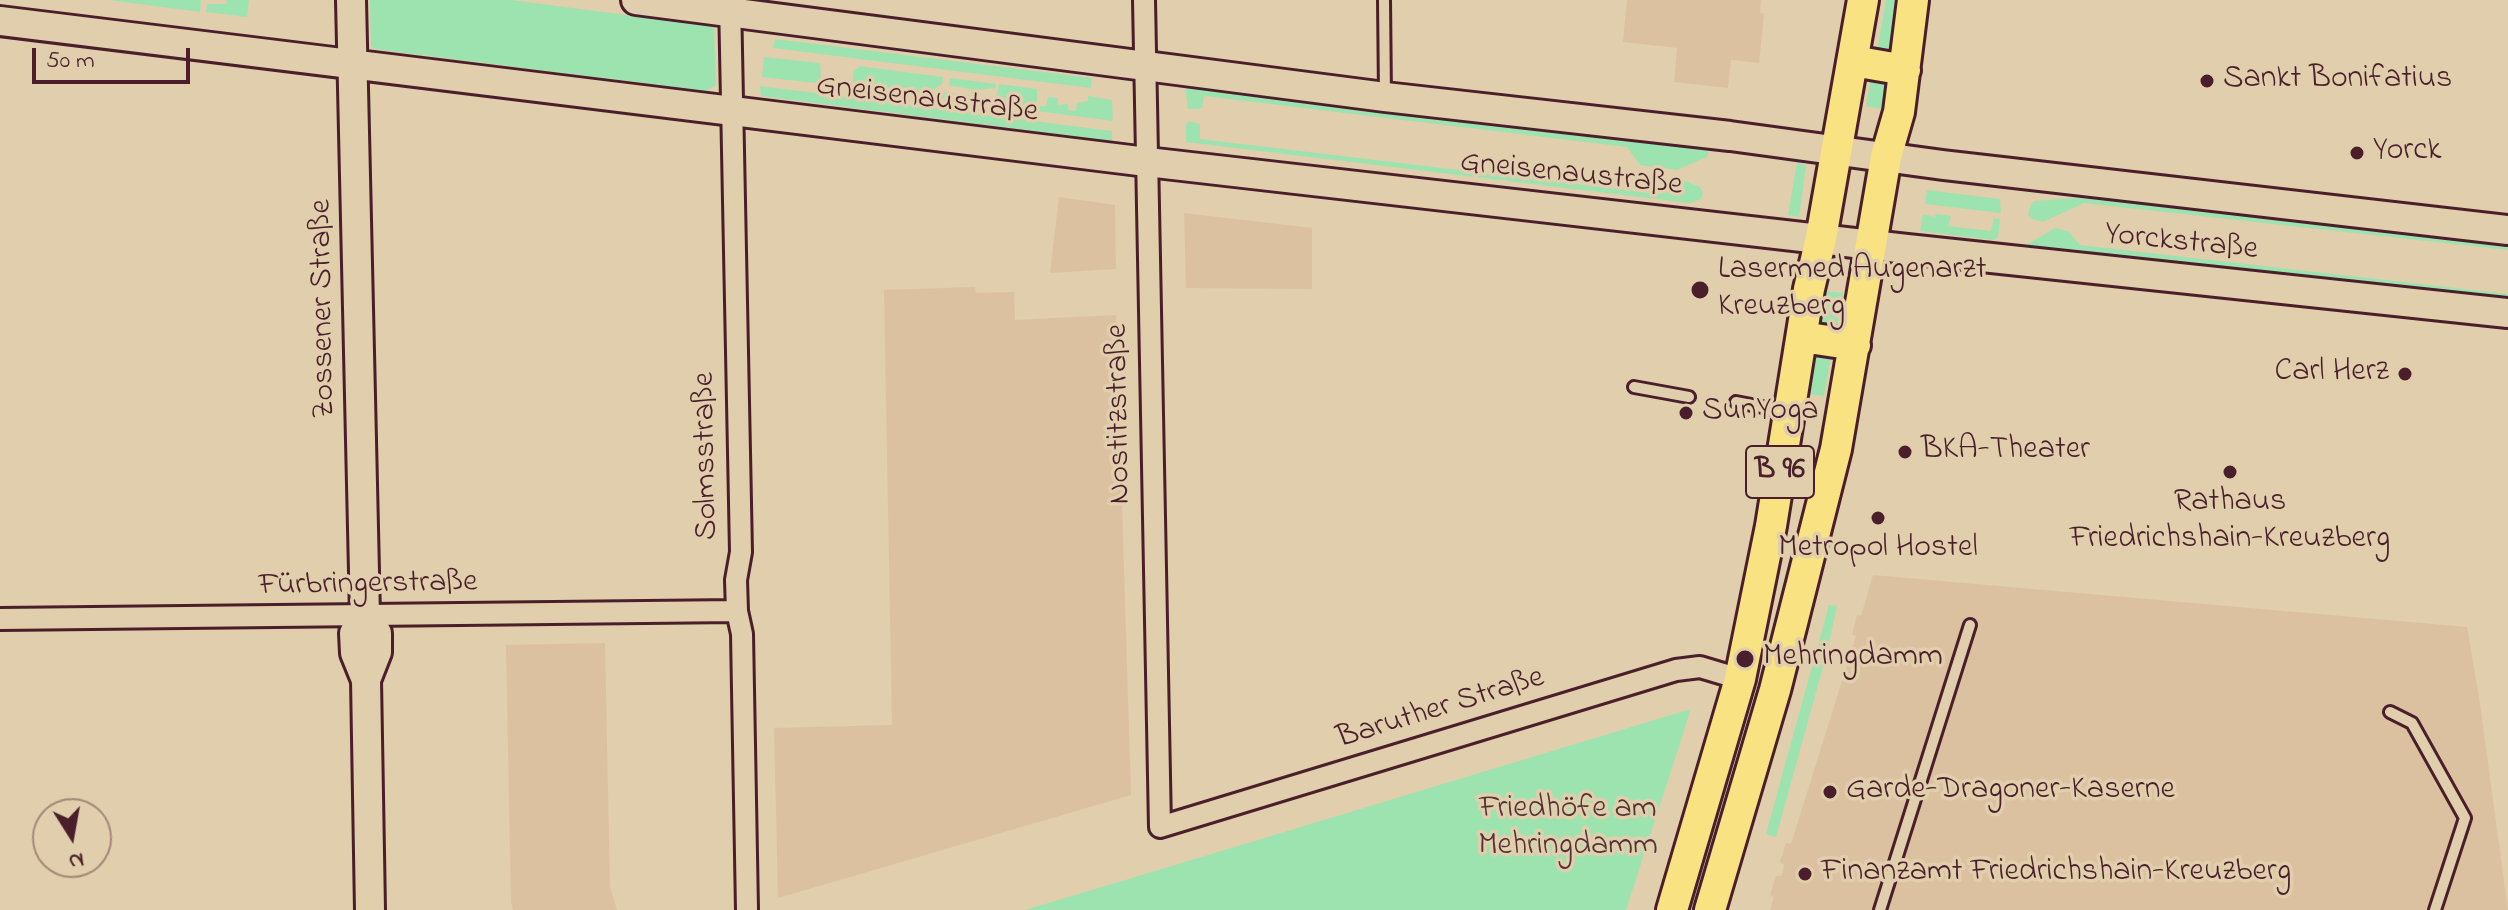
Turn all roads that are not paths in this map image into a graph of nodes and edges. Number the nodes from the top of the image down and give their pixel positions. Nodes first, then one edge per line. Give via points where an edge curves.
1 (351, 0) edge
2 (636, 0) edge
3 (1144, 0) edge
4 (1384, 0) edge
5 (1863, 0) edge
6 (1913, 0) edge
7 (730, 6) edge
8 (0, 21) edge
9 (1853, 61) junction
10 (352, 65) junction
11 (1145, 66) junction
12 (1905, 70) junction
13 (1385, 97) junction
14 (732, 112) junction
15 (1836, 150) junction
16 (1886, 157) junction
17 (1147, 162) junction
18 (2508, 230) edge
19 (1847, 241) junction
20 (2508, 313) edge
21 (1802, 337) junction
22 (1855, 345) junction
23 (1634, 387) dead end
24 (1689, 397) dead end
25 (1736, 402) dead end
26 (1790, 412) junction
27 (737, 611) junction
28 (365, 616) junction
29 (0, 619) edge
30 (1970, 625) dead end
31 (1740, 679) junction
32 (2390, 712) dead end
33 (1160, 827) joint
34 (370, 910) edge
35 (747, 910) edge
36 (1672, 910) edge
37 (1710, 910) edge
38 (1880, 910) edge
39 (2435, 910) edge

1 - 10 main road, Zossener Straße
2 - 7 main road, Gneisenaustraße
3 - 11 street, Nostitzstraße
4 - 13 lane
5 - 9 main road, B 96
6 - 12 main road, B 96
7 - 11 main road, Gneisenaustraße
7 - 14 street, Solmsstraße
8 - 10 main road, Gneisenaustraße
9 - 12 main road
9 - 15 main road, B 96
10 - 14 main road, Gneisenaustraße
10 - 28 main road, Zossener Straße
11 - 13 main road, Gneisenaustraße
11 - 17 street, Nostitzstraße
12 - 16 main road, B 96
13 - 15 main road, Gneisenaustraße
14 - 17 main road, Gneisenaustraße
14 - 27 street, Solmsstraße via 741,552
15 - 16 main road, Gneisenaustraße
15 - 19 main road, B 96
16 - 18 main road, Yorckstraße
16 - 19 main road, B 96
17 - 19 main road, Gneisenaustraße
17 - 33 street, Nostitzstraße
19 - 20 main road, Yorckstraße
19 - 21 main road, B 96 via 1809,289
19 - 22 main road, B 96
21 - 22 main road
21 - 26 main road, B 96
22 - 37 main road, B 96 via 1803,584
23 - 24 lane
25 - 26 lane
26 - 31 main road, B 96
27 - 28 street, Fürbringerstraße
27 - 35 street, Solmsstraße via 742,634
28 - 29 street, Fürbringerstraße
28 - 34 main road, Zossener Straße via 377,633 377,652 366,680
30 - 38 lane
31 - 33 street, Baruther Straße via 1700,667 1676,670
31 - 36 main road, B 96
32 - 39 lane via 2412,723 2465,818

